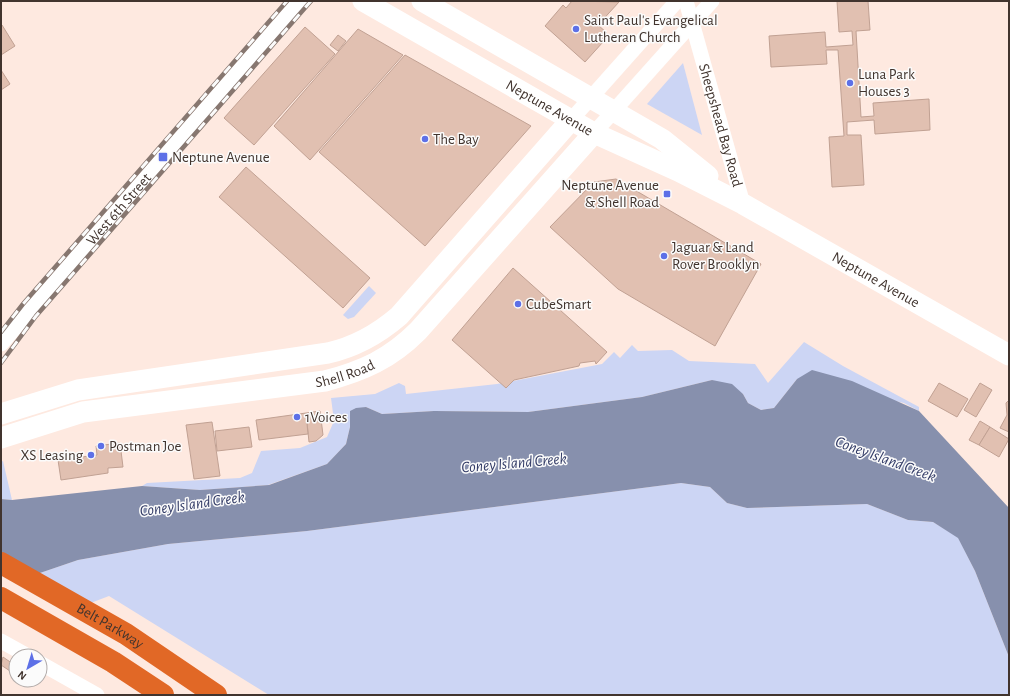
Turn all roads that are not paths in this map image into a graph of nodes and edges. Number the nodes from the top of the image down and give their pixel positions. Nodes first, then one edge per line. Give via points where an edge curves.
1 (300, 1) edge
2 (363, 1) edge
3 (422, 1) edge
4 (677, 1) edge
5 (686, 1) edge
6 (712, 1) edge
7 (692, 23) junction
8 (590, 98) junction
9 (613, 112) junction
10 (571, 120) junction
11 (594, 133) junction
12 (743, 204) junction
13 (1, 344) edge
14 (1009, 355) edge
15 (1, 414) edge
16 (1, 438) edge
17 (1, 562) edge
18 (1, 598) edge
19 (1, 641) edge
20 (14, 648) edge
21 (48, 667) edge
22 (97, 695) edge
23 (163, 695) edge
24 (216, 695) edge

1 - 13 street, West 6th Street
2 - 10 main road, Neptune Avenue
3 - 8 main road, Neptune Avenue
4 - 8 street
5 - 7 street, Sheepshead Bay Road
6 - 7 street
7 - 9 street
7 - 12 street, Sheepshead Bay Road
8 - 9 main road, Neptune Avenue
8 - 10 street
9 - 11 street
9 - 12 main road, Neptune Avenue via 662,139
10 - 11 main road, Neptune Avenue
10 - 15 main road, Shell Road via 399,316 363,341 328,353 78,390
11 - 12 main road, Neptune Avenue
11 - 16 main road, Shell Road via 418,331 406,343 374,365 325,381 83,412
12 - 14 main road, Neptune Avenue
17 - 24 highway, Belt Parkway via 126,634
18 - 23 highway, Belt Parkway via 113,662
19 - 20 street
21 - 22 street

